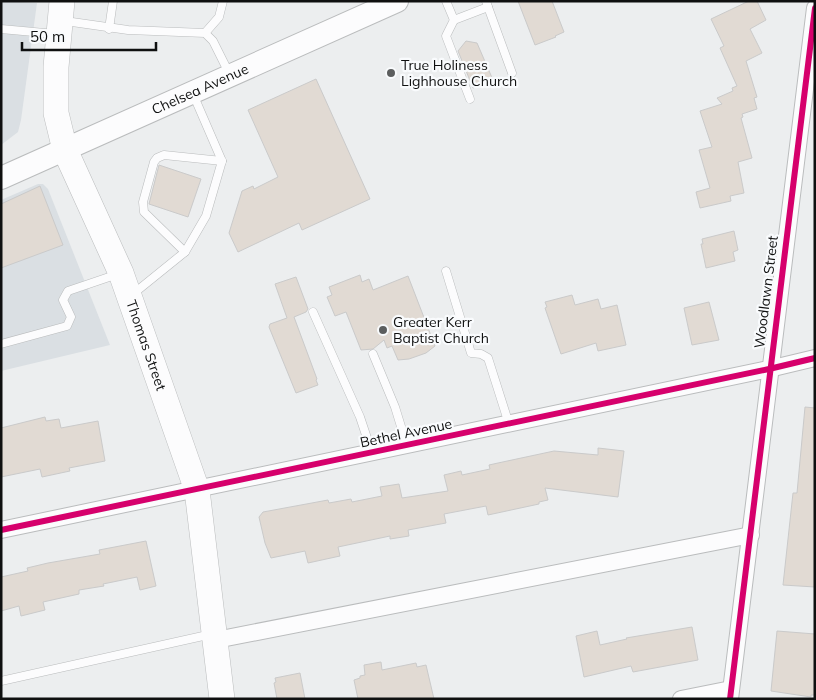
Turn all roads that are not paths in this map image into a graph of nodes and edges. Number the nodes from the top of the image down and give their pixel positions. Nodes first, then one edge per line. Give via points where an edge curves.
1 (113, 1) edge
2 (223, 1) edge
3 (397, 1) edge
4 (446, 1) edge
5 (487, 4) edge
6 (815, 8) edge
7 (60, 19) edge
8 (454, 20) junction
9 (1, 29) edge
10 (109, 29) junction
11 (205, 33) junction
12 (512, 73) dead end
13 (230, 77) junction
14 (192, 94) junction
15 (470, 99) dead end
16 (64, 150) junction
17 (222, 161) junction
18 (1, 178) edge
19 (185, 252) junction
20 (446, 271) dead end
21 (121, 273) junction
22 (130, 297) junction
23 (313, 312) dead end
24 (1, 344) edge
25 (373, 354) dead end
26 (815, 358) edge
27 (769, 369) junction
28 (509, 424) junction
29 (407, 446) junction
30 (372, 453) junction
31 (197, 490) junction
32 (1, 530) edge
33 (751, 535) junction
34 (216, 636) junction
35 (1, 681) edge
36 (730, 694) edge
37 (222, 699) edge
38 (681, 699) edge

1 - 10 lane
2 - 11 lane via 218,17
3 - 13 main road, Chelsea Avenue
4 - 8 lane
5 - 8 lane
5 - 12 lane
6 - 27 street, Woodlawn Street
7 - 9 lane
7 - 10 lane
7 - 16 main road, Thomas Street via 56,113
8 - 15 lane via 446,36
10 - 11 lane
11 - 13 lane via 213,41
13 - 14 main road, Chelsea Avenue
14 - 16 main road, Chelsea Avenue
14 - 17 lane
16 - 18 main road, Chelsea Avenue
16 - 21 main road, Thomas Street
17 - 19 lane via 206,216
17 - 19 lane via 164,155 154,162 143,202 144,212
19 - 22 lane
20 - 28 lane via 471,354 482,354 488,358
21 - 22 main road, Thomas Street
21 - 24 lane via 68,291 63,300 71,317 67,326
22 - 31 main road, Thomas Street
23 - 30 lane via 360,417
25 - 29 lane
26 - 27 street, Bethel Avenue
27 - 28 street, Bethel Avenue
27 - 33 street, Woodlawn Street
28 - 29 street, Bethel Avenue
29 - 30 street, Bethel Avenue
30 - 31 street, Bethel Avenue
31 - 32 street, Bethel Avenue
31 - 34 main road, Thomas Street
33 - 34 street
33 - 36 street, Woodlawn Street
34 - 35 lane
34 - 37 main road, Thomas Street
36 - 38 street

